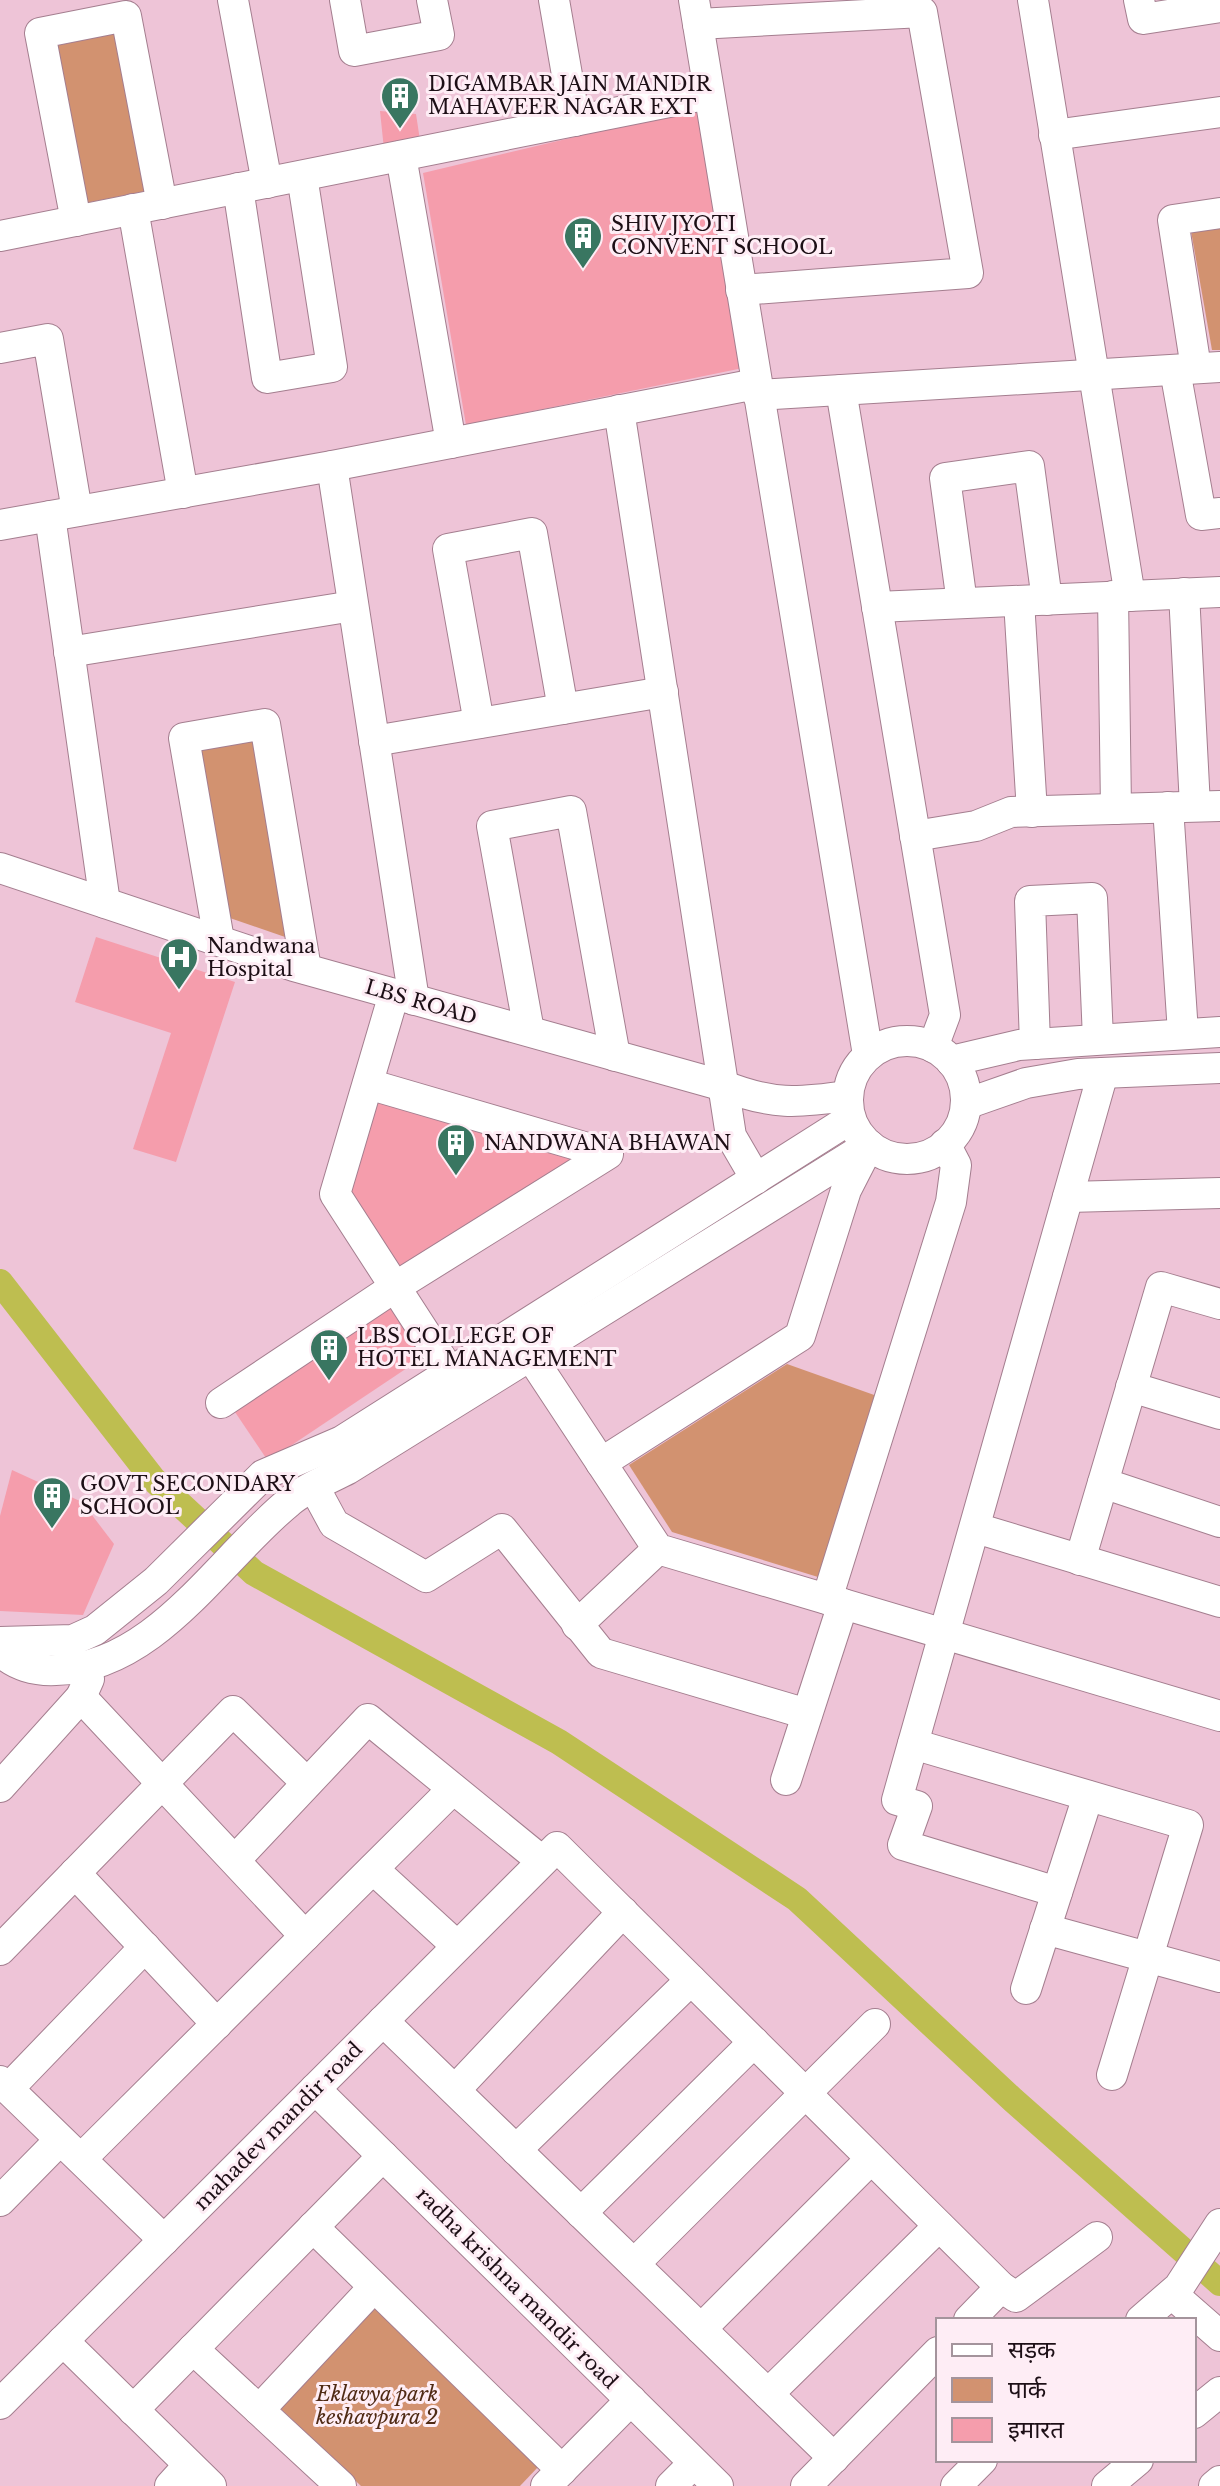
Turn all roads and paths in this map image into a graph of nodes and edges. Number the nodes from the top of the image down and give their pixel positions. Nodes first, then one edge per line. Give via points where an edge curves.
1 (233, 0) edge
2 (345, 0) edge
3 (432, 0) edge
4 (554, 0) edge
5 (1033, 0) edge
6 (1139, 0) edge
7 (1220, 7) edge
8 (696, 12) edge
9 (709, 94) junction
10 (1220, 112) edge
11 (575, 121) junction
12 (1054, 135) junction
13 (401, 156) junction
14 (302, 176) junction
15 (252, 186) junction
16 (148, 206) junction
17 (1220, 213) edge
18 (76, 221) junction
19 (0, 236) edge
20 (741, 290) junction
21 (0, 348) edge
22 (1197, 368) edge
23 (1091, 375) junction
24 (757, 390) junction
25 (841, 390) junction
26 (619, 410) junction
27 (451, 443) junction
28 (332, 466) junction
29 (183, 493) junction
30 (1220, 513) edge
31 (63, 514) junction
32 (0, 525) edge
33 (1220, 592) edge
34 (1184, 593) junction
35 (1121, 596) junction
36 (1033, 600) junction
37 (962, 603) junction
38 (353, 606) junction
39 (877, 607) junction
40 (69, 652) junction
41 (663, 692) junction
42 (563, 709) junction
43 (479, 723) junction
44 (374, 741) junction
45 (1194, 806) edge
46 (1116, 809) junction
47 (1032, 812) junction
48 (915, 836) junction
49 (0, 868) edge
50 (105, 903) junction
51 (219, 940) junction
52 (306, 969) junction
53 (404, 997) junction
54 (529, 1031) junction
55 (1220, 1032) edge
56 (1183, 1033) junction
57 (1098, 1039) junction
58 (1035, 1044) junction
59 (942, 1054) junction
60 (868, 1055) junction
61 (615, 1056) junction
62 (1220, 1068) edge
63 (1103, 1073) junction
64 (368, 1084) junction
65 (724, 1086) junction
66 (966, 1104) junction
67 (849, 1107) junction
68 (945, 1144) junction
69 (869, 1145) junction
70 (756, 1179) junction
71 (1220, 1193) edge
72 (1068, 1197) junction
73 (395, 1287) junction
74 (1220, 1304) edge
75 (522, 1344) junction
76 (450, 1372) junction
77 (1131, 1387) junction
78 (221, 1403) dead end
79 (1220, 1414) edge
80 (601, 1463) junction
81 (1103, 1483) junction
82 (302, 1493) junction
83 (1220, 1522) edge
84 (976, 1528) junction
85 (658, 1549) junction
86 (1080, 1560) junction
87 (835, 1602) junction
88 (1220, 1602) edge
89 (577, 1625) junction
90 (95, 1630) junction
91 (946, 1635) junction
92 (0, 1642) edge
93 (0, 1650) edge
94 (96, 1663) junction
95 (81, 1697) junction
96 (807, 1714) junction
97 (1220, 1716) edge
98 (913, 1744) junction
99 (786, 1780) dead end
100 (162, 1783) junction
101 (307, 1783) junction
102 (0, 1787) edge
103 (453, 1789) junction
104 (1088, 1796) junction
105 (549, 1854) junction
106 (235, 1860) junction
107 (373, 1869) junction
108 (75, 1873) junction
109 (1057, 1892) junction
110 (623, 1912) junction
111 (1045, 1929) junction
112 (305, 1936) junction
113 (457, 1946) junction
114 (145, 1947) junction
115 (0, 1950) edge
116 (1148, 1956) junction
117 (1220, 1977) edge
118 (691, 1980) junction
119 (1026, 1989) dead end
120 (383, 2021) junction
121 (217, 2024) junction
122 (875, 2024) dead end
123 (754, 2042) junction
124 (1112, 2075) dead end
125 (4, 2085) edge
126 (315, 2089) junction
127 (455, 2090) junction
128 (806, 2094) junction
129 (71, 2150) junction
130 (516, 2150) junction
131 (383, 2156) junction
132 (871, 2159) junction
133 (0, 2201) edge
134 (581, 2213) junction
135 (1220, 2224) edge
136 (939, 2226) junction
137 (313, 2227) junction
138 (1097, 2237) dead end
139 (164, 2240) junction
140 (634, 2264) junction
141 (374, 2287) junction
142 (1001, 2287) junction
143 (1176, 2290) junction
144 (971, 2318) edge
145 (1143, 2318) edge
146 (701, 2329) junction
147 (1220, 2336) edge
148 (63, 2341) junction
149 (193, 2349) junction
150 (936, 2354) edge
151 (1220, 2392) edge
152 (768, 2394) junction
153 (631, 2400) junction
154 (0, 2404) edge
155 (133, 2410) junction
156 (259, 2410) junction
157 (1196, 2411) edge
158 (834, 2458) junction
159 (980, 2462) edge
160 (1136, 2462) edge
161 (694, 2463) junction
162 (554, 2478) edge
163 (190, 2479) edge
164 (1220, 2481) edge
165 (341, 2486) edge
166 (671, 2486) edge
167 (718, 2486) edge
168 (806, 2486) edge
169 (956, 2486) edge
170 (1107, 2486) edge
171 (1214, 2486) edge

1 - 15 street
2 - 3 street via 354,51 439,35
4 - 11 street
5 - 12 street
6 - 7 street via 1143,19
8 - 9 street
8 - 20 street via 922,12 968,273
9 - 11 street
9 - 20 street
10 - 12 street
11 - 13 street
12 - 23 street
13 - 14 street
13 - 27 street
14 - 15 street
14 - 15 street via 332,367 267,378
15 - 16 street
16 - 18 street
16 - 18 street via 126,16 40,33
16 - 29 street
17 - 22 street via 1173,220
18 - 19 street
20 - 24 street
21 - 31 street via 48,339
22 - 23 street
22 - 30 street via 1201,515
23 - 25 street
23 - 35 street
24 - 25 street
24 - 26 street
24 - 60 street
25 - 39 street
26 - 27 street
26 - 41 street
27 - 28 street
28 - 29 street
28 - 38 street
29 - 31 street
31 - 32 street
31 - 40 street
33 - 34 street
34 - 35 street
34 - 45 street
35 - 36 street
35 - 46 street
36 - 37 street
36 - 37 street via 1029,466 945,478
36 - 47 street
37 - 39 street
38 - 40 street
38 - 44 street
39 - 48 street
40 - 50 street
41 - 42 street
41 - 65 street
42 - 43 street
42 - 43 street via 532,533 448,549
43 - 44 street
44 - 53 street
45 - 46 street
45 - 56 street
46 - 47 street
47 - 48 street via 1011,812 976,826
48 - 59 street via 945,1015
49 - 50 street, LBS ROAD
50 - 51 street, LBS ROAD
51 - 52 street, LBS ROAD
51 - 52 street via 184,738 265,724
52 - 53 street, LBS ROAD
53 - 54 street, LBS ROAD
53 - 64 street
54 - 61 street, LBS ROAD
54 - 61 street via 492,826 571,811
55 - 56 street
56 - 57 street
57 - 58 street
57 - 58 street via 1092,898 1030,901
58 - 59 street
59 - 60 street via 910,1040
59 - 66 street via 963,1081
60 - 67 street via 853,1074
61 - 65 street, LBS ROAD
62 - 63 street
63 - 66 street via 1026,1083
63 - 72 street
64 - 73 street via 335,1194
64 - 73 street via 608,1154
65 - 67 street, LBS ROAD via 761,1100
65 - 70 street via 731,1136
66 - 68 street via 960,1126
67 - 69 street
67 - 70 street
68 - 69 street via 925,1156 903,1159
68 - 87 street via 956,1165 951,1202
69 - 75 street
69 - 80 street via 846,1190 800,1336
70 - 75 street
71 - 72 street
72 - 84 street
73 - 76 street
73 - 78 street
74 - 77 street via 1161,1287
75 - 76 street
75 - 80 street
75 - 82 street
76 - 90 street via 342,1441 263,1475 156,1581
77 - 79 street
77 - 81 street
80 - 85 street
81 - 83 street
81 - 86 street
82 - 89 street via 334,1524 426,1577 502,1529
82 - 94 street via 182,1607 121,1655
84 - 86 street
84 - 91 street
85 - 87 street
85 - 89 street
86 - 88 street
87 - 91 street
87 - 96 street
89 - 96 street via 601,1653
90 - 92 street via 73,1640
90 - 94 street
91 - 97 street
91 - 98 street
93 - 94 street via 36,1671 76,1670
94 - 95 street
95 - 100 street
95 - 102 street
96 - 99 street
98 - 104 street
98 - 109 street via 897,1800 917,1806 903,1845
100 - 101 street via 233,1711
100 - 106 street
100 - 108 street
101 - 103 street via 368,1719
101 - 106 street
103 - 105 street
103 - 107 street
104 - 109 street
104 - 116 street via 1188,1825
105 - 110 street
105 - 113 street, mahadev mandir road
106 - 112 street
107 - 112 street
107 - 113 street
108 - 114 street
108 - 115 street
109 - 111 street
110 - 118 street
110 - 127 street
111 - 116 street
111 - 119 street
112 - 121 street
113 - 120 street, mahadev mandir road
114 - 121 street
114 - 125 street
116 - 117 street
116 - 124 street
118 - 123 street
118 - 130 street
120 - 126 street, mahadev mandir road
120 - 127 street
121 - 129 street
122 - 128 street
123 - 128 street
123 - 134 street
125 - 129 street
126 - 131 street, radha krishna mandir road
126 - 139 street, mahadev mandir road
127 - 130 street
128 - 132 street
128 - 140 street
129 - 133 street
129 - 139 street
130 - 134 street
131 - 137 street
131 - 153 street, radha krishna mandir road
132 - 136 street
132 - 146 street
134 - 140 street
135 - 143 street
136 - 142 street
136 - 152 street
137 - 141 street
137 - 149 street
138 - 142 street via 1016,2297
139 - 148 street, mahadev mandir road
140 - 146 street
141 - 156 street
141 - 162 street
142 - 144 street
143 - 145 street
143 - 147 street
146 - 152 street
148 - 154 street, mahadev mandir road
148 - 155 street
149 - 155 street
149 - 156 street
150 - 158 street
151 - 157 street
152 - 158 street
153 - 161 street, radha krishna mandir road
153 - 162 street
155 - 163 street
156 - 165 street
158 - 168 street
159 - 169 street
160 - 170 street
161 - 166 street
161 - 167 street, radha krishna mandir road
164 - 171 street

